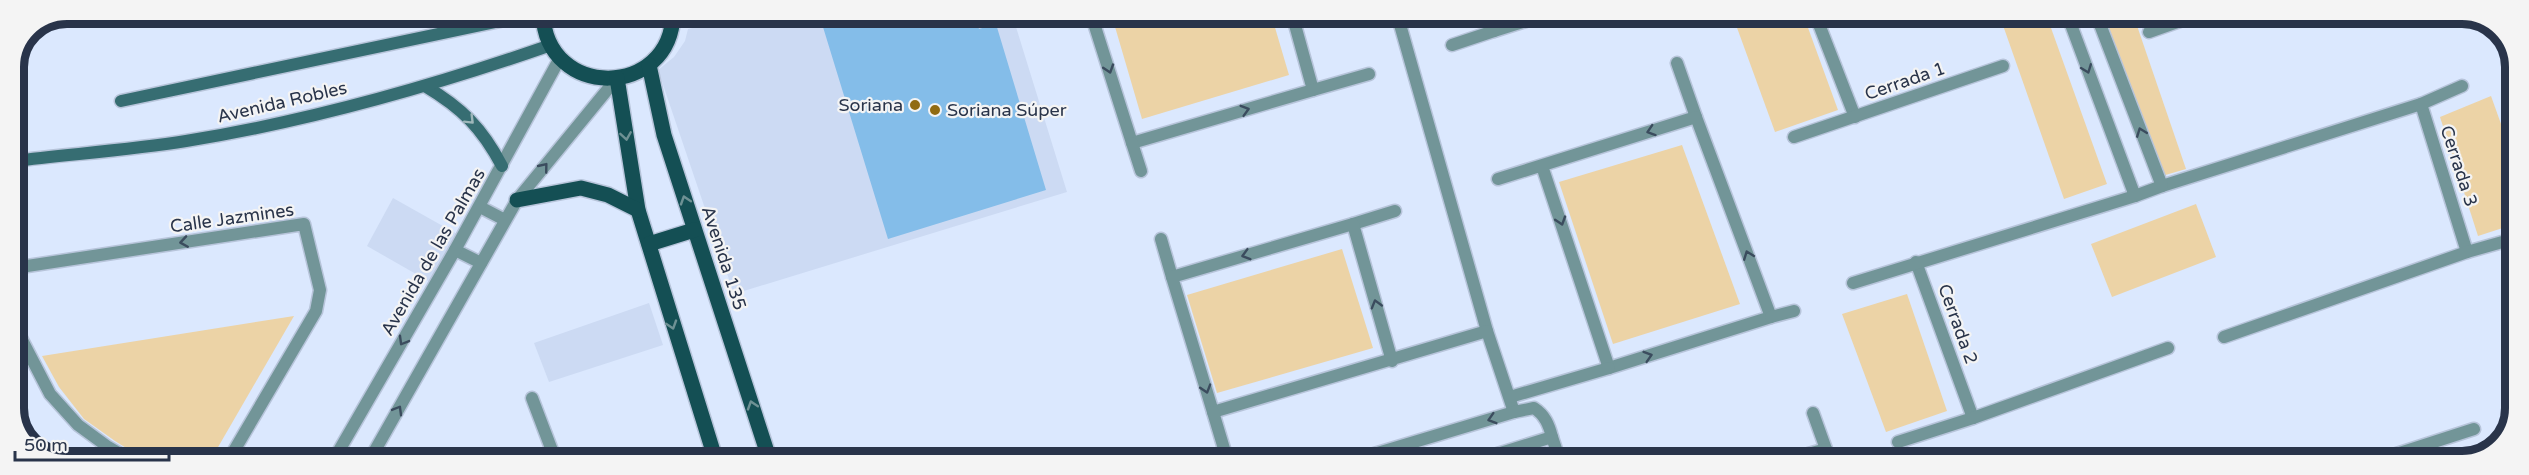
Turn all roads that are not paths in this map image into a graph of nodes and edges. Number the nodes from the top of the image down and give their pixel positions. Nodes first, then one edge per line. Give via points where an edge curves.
1 (485, 24) edge
2 (545, 24) edge
3 (671, 24) edge
4 (1094, 24) edge
5 (1295, 24) edge
6 (1400, 24) edge
7 (1492, 24) edge
8 (1516, 24) edge
9 (1819, 24) edge
10 (2071, 24) edge
11 (2100, 24) edge
12 (2172, 24) edge
13 (1494, 31) junction
14 (2149, 32) dead end
15 (1452, 45) dead end
16 (556, 51) junction
17 (1677, 63) dead end
18 (649, 64) junction
19 (2003, 66) dead end
20 (1369, 74) dead end
21 (616, 78) junction
22 (425, 86) junction
23 (2462, 86) dead end
24 (1312, 90) junction
25 (121, 101) dead end
26 (2421, 104) junction
27 (1696, 117) junction
28 (1855, 117) junction
29 (1794, 137) dead end
30 (1132, 143) junction
31 (24, 160) edge
32 (502, 166) junction
33 (1542, 166) junction
34 (1141, 171) dead end
35 (1498, 179) dead end
36 (2162, 186) junction
37 (2135, 196) junction
38 (517, 200) junction
39 (480, 207) junction
40 (638, 210) junction
41 (1395, 211) dead end
42 (505, 220) junction
43 (1353, 224) junction
44 (694, 230) junction
45 (1161, 239) dead end
46 (2505, 241) edge
47 (649, 244) junction
48 (455, 250) junction
49 (2467, 252) junction
50 (1916, 262) junction
51 (481, 263) junction
52 (24, 266) edge
53 (1172, 277) junction
54 (1853, 283) dead end
55 (1794, 311) dead end
56 (1771, 317) junction
57 (1487, 331) junction
58 (2224, 336) dead end
59 (24, 344) edge
60 (2168, 348) dead end
61 (1392, 360) junction
62 (1609, 368) junction
63 (1510, 397) junction
64 (532, 398) dead end
65 (1213, 412) junction
66 (1514, 412) junction
67 (1813, 413) dead end
68 (1973, 418) junction
69 (2474, 429) dead end
70 (1552, 438) junction
71 (1898, 442) dead end
72 (115, 451) edge
73 (234, 451) edge
74 (339, 451) edge
75 (375, 451) edge
76 (552, 451) edge
77 (713, 451) edge
78 (767, 451) edge
79 (1225, 451) edge
80 (1384, 451) edge
81 (1508, 451) edge
82 (1557, 451) edge
83 (1827, 451) edge
84 (2408, 451) edge

1 - 25 main road, Avenida Robles
2 - 16 main road
3 - 18 main road via 665,45
4 -> 30 street
5 - 24 street
6 - 57 street
7 - 13 street
8 - 13 street
9 - 28 street, Cerrada 1
10 -> 37 street
36 -> 11 street
12 - 14 street
13 - 15 street
16 - 21 main road via 574,69 590,76
16 - 22 main road, Avenida Robles
16 - 32 street, Avenida de las Palmas
17 - 27 street
18 - 21 main road
44 -> 18 main road, Avenida 135 via 664,135
19 - 28 street, Cerrada 1
20 - 24 street
38 -> 21 street
21 -> 40 main road
22 - 31 main road, Avenida Robles via 186,141
22 -> 32 main road via 471,119
23 - 26 street
30 -> 24 street
26 - 36 street
26 - 49 street, Cerrada 3
27 -> 33 street
56 -> 27 street
28 - 29 street
30 - 34 street
32 - 39 street, Avenida de las Palmas
33 - 35 street
33 -> 62 street
36 - 37 street
37 - 50 street
38 - 40 main road via 581,188 608,195
38 - 42 street
39 - 42 street
39 - 48 street, Avenida de las Palmas
40 - 47 main road
41 - 43 street
42 - 51 street
43 -> 53 street
61 -> 43 street
44 - 47 main road
78 -> 44 main road, Avenida 135
45 - 53 street
46 - 49 street
47 -> 77 main road
48 - 51 street
48 -> 74 street, Avenida de las Palmas
49 - 58 street
50 - 54 street
50 - 68 street, Cerrada 2
75 -> 51 street
73 -> 52 street, Calle Jazmines via 316,310 320,290 304,224
53 -> 65 street
55 - 56 street
62 -> 56 street
57 - 61 street
57 - 63 street
59 - 72 street via 50,394 78,425
60 - 68 street
61 - 65 street
62 - 63 street
63 - 66 street
64 - 76 street
65 - 79 street
66 - 70 street via 1534,408 1541,412
66 -> 80 street
67 - 83 street
68 - 71 street
69 - 84 street
70 - 81 street
70 - 82 street

